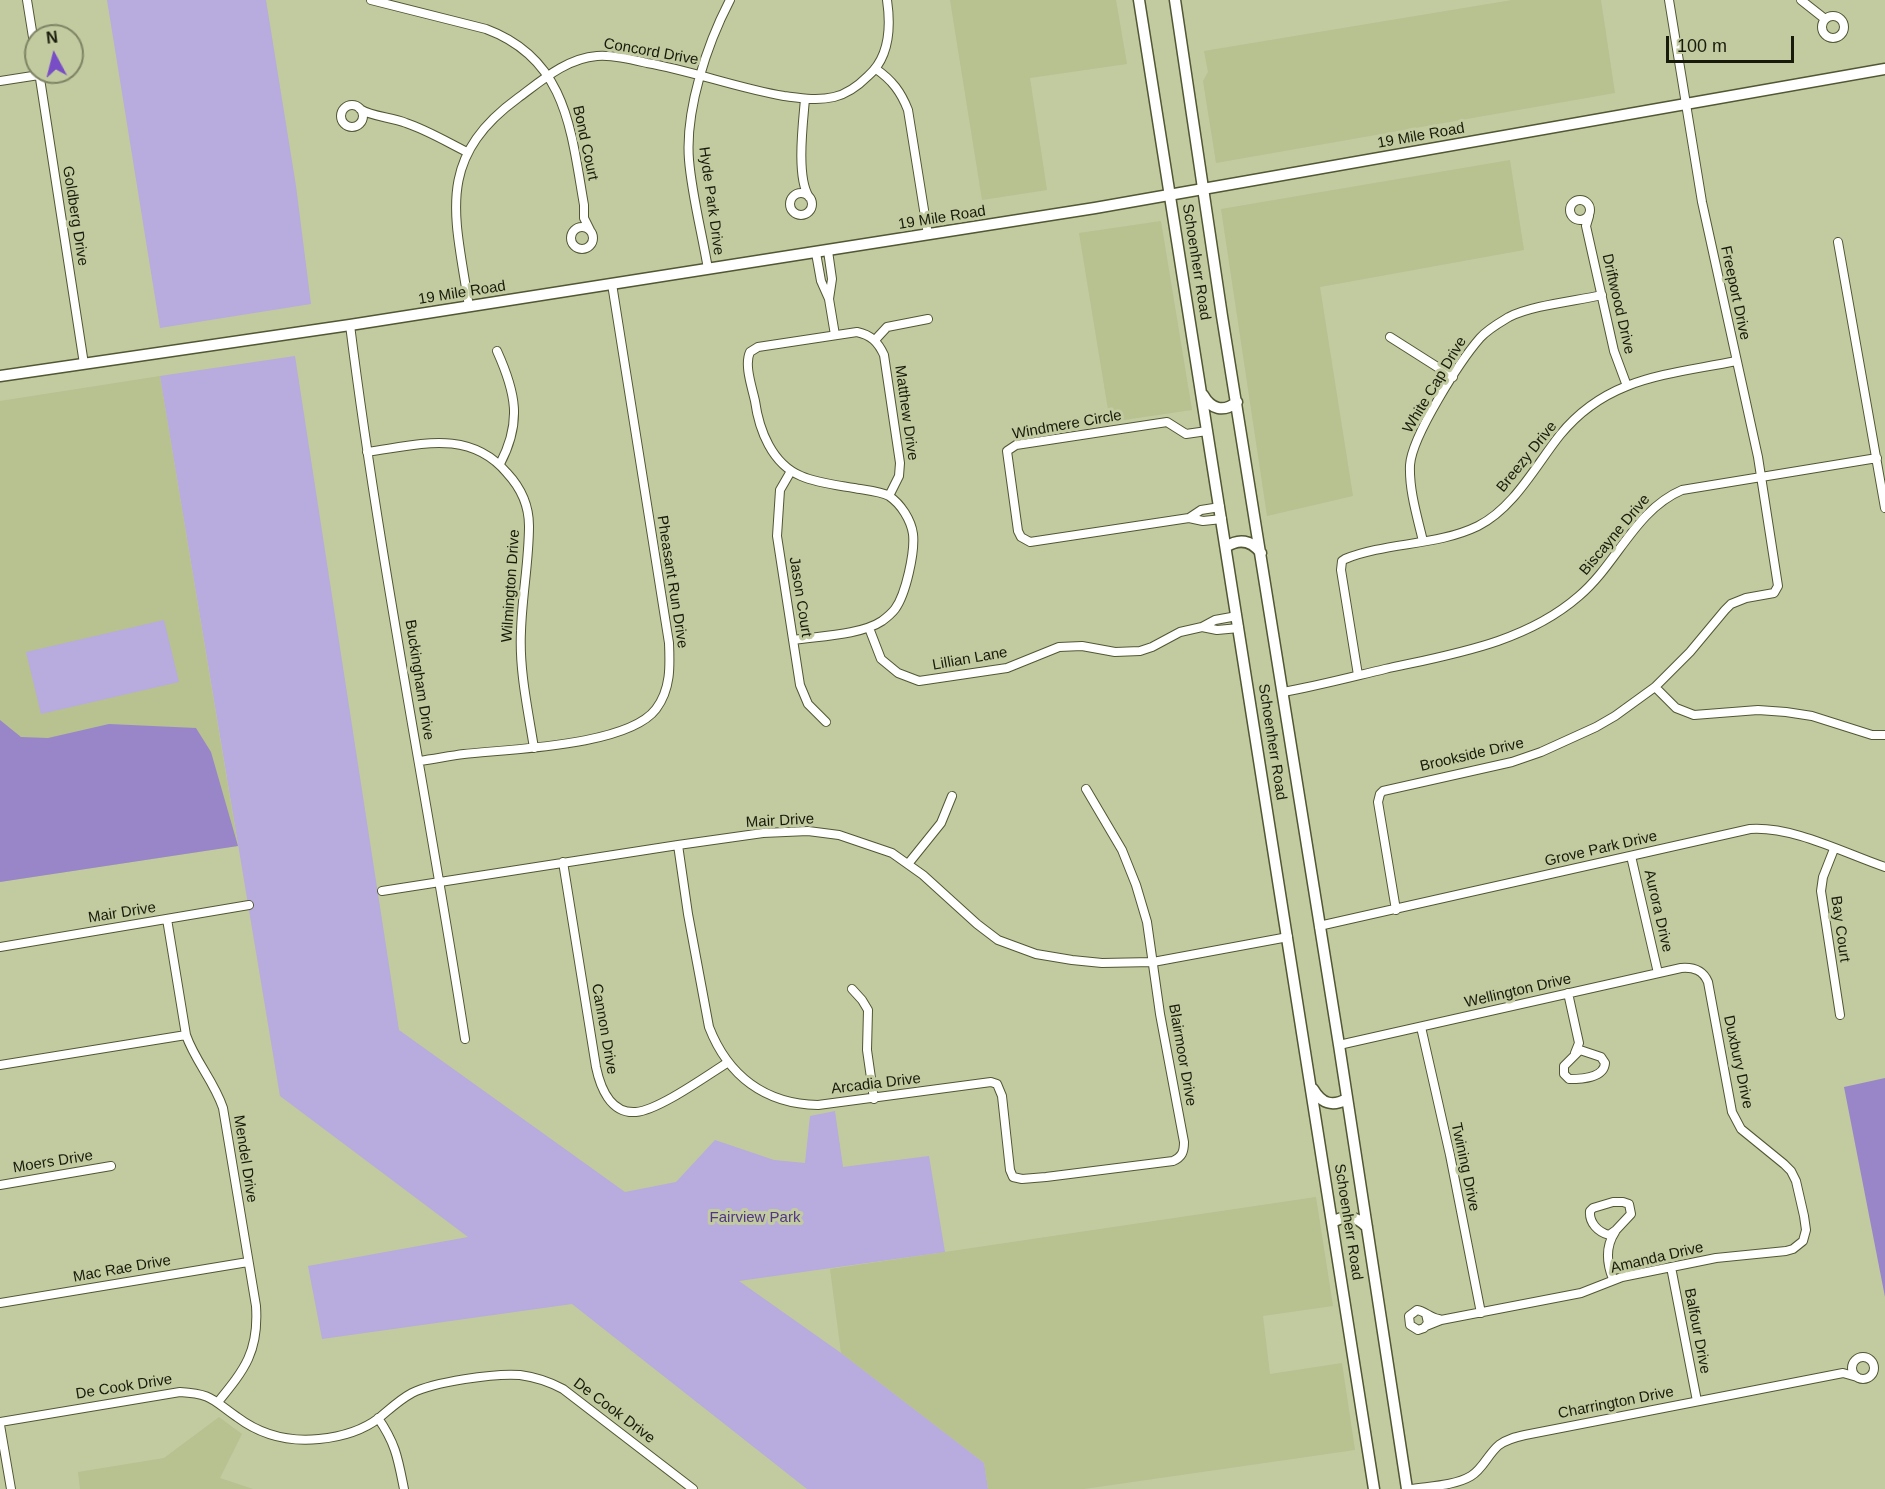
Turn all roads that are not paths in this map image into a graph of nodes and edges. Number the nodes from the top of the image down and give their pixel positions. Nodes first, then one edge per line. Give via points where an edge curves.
1 (27, 0) edge
2 (371, 0) edge
3 (730, 0) edge
4 (887, 0) edge
5 (1139, 0) edge
6 (1175, 0) edge
7 (1669, 0) edge
8 (1801, 0) edge
9 (1826, 19) dead end
10 (31, 24) edge
11 (876, 69) junction
12 (1885, 69) edge
13 (701, 74) junction
14 (24, 77) edge
15 (547, 77) junction
16 (0, 81) edge
17 (41, 84) edge
18 (805, 99) junction
19 (1686, 104) junction
20 (360, 110) junction
21 (372, 114) junction
22 (361, 123) junction
23 (467, 152) junction
24 (804, 184) junction
25 (1203, 189) junction
26 (796, 195) junction
27 (1170, 195) junction
28 (809, 197) junction
29 (1589, 216) junction
30 (584, 218) junction
31 (1577, 220) junction
32 (1586, 226) junction
33 (577, 228) junction
34 (590, 230) junction
35 (928, 234) junction
36 (1838, 242) dead end
37 (828, 251) junction
38 (816, 254) junction
39 (708, 269) junction
40 (612, 284) junction
41 (1602, 295) junction
42 (829, 299) junction
43 (469, 307) junction
44 (928, 319) dead end
45 (350, 326) junction
46 (835, 335) junction
47 (1390, 337) dead end
48 (875, 340) junction
49 (497, 351) dead end
50 (1736, 361) junction
51 (84, 364) junction
52 (0, 376) edge
53 (1453, 377) junction
54 (1627, 386) junction
55 (1202, 393) junction
56 (1237, 402) junction
57 (1207, 431) junction
58 (367, 452) junction
59 (1877, 458) junction
60 (500, 464) junction
61 (791, 471) junction
62 (1761, 477) junction
63 (889, 496) junction
64 (1220, 507) junction
65 (1885, 508) edge
66 (1189, 518) junction
67 (1222, 519) junction
68 (1423, 541) junction
69 (1226, 547) junction
70 (1261, 553) junction
71 (1777, 590) joint
72 (1237, 616) junction
73 (1202, 627) junction
74 (869, 628) junction
75 (1239, 628) junction
76 (793, 640) junction
77 (1358, 675) junction
78 (1655, 687) junction
79 (1283, 692) junction
80 (826, 722) dead end
81 (1885, 735) edge
82 (534, 748) junction
83 (419, 761) junction
84 (1086, 789) dead end
85 (952, 796) dead end
86 (678, 844) junction
87 (1834, 849) junction
88 (1631, 856) junction
89 (563, 862) junction
90 (908, 864) junction
91 (1885, 867) edge
92 (441, 881) junction
93 (382, 891) dead end
94 (249, 905) dead end
95 (1395, 910) junction
96 (167, 919) junction
97 (1319, 926) junction
98 (1288, 937) junction
99 (0, 947) edge
100 (1153, 962) junction
101 (1658, 973) junction
102 (1702, 973) joint
103 (852, 989) dead end
104 (1568, 993) junction
105 (1840, 1015) dead end
106 (1421, 1027) junction
107 (186, 1035) junction
108 (465, 1038) dead end
109 (1579, 1043) junction
110 (1339, 1045) junction
111 (1588, 1052) junction
112 (1575, 1054) junction
113 (727, 1063) junction
114 (0, 1065) edge
115 (1311, 1086) junction
116 (873, 1099) junction
117 (1347, 1099) junction
118 (1182, 1153) joint
119 (111, 1166) dead end
120 (0, 1185) edge
121 (1333, 1222) junction
122 (1367, 1227) junction
123 (1616, 1230) junction
124 (1600, 1231) junction
125 (1803, 1241) joint
126 (1610, 1243) junction
127 (248, 1262) junction
128 (1671, 1267) junction
129 (1613, 1279) junction
130 (0, 1303) edge
131 (1481, 1313) junction
132 (1426, 1314) junction
133 (1441, 1320) junction
134 (1426, 1326) junction
135 (1853, 1364) junction
136 (1843, 1372) junction
137 (1857, 1377) junction
138 (1697, 1401) junction
139 (218, 1402) junction
140 (378, 1418) junction
141 (0, 1424) edge
142 (11, 1489) edge
143 (404, 1489) edge
144 (693, 1489) edge
145 (1374, 1489) edge
146 (1409, 1489) edge

1 - 10 street
2 - 15 street via 505,36 531,55
3 - 13 street, Hyde Park Drive
4 - 11 street via 889,36
5 - 27 main road, Schoenherr Road
6 - 25 main road, Schoenherr Road
7 - 19 street, Freeport Drive
8 - 9 street
11 - 18 street, Concord Drive via 843,93
11 - 35 street via 894,83 908,110
12 - 19 main road, 19 Mile Road
13 - 15 street, Concord Drive via 601,56 582,58
13 - 18 street, Concord Drive
13 - 39 street, Hyde Park Drive via 690,121 689,161
14 - 16 street
15 - 23 street, Concord Drive via 495,117
15 - 30 street, Bond Court via 568,116
17 - 51 street, Goldberg Drive
18 - 24 street
19 - 25 main road, 19 Mile Road
19 - 50 street, Freeport Drive via 1702,202
20 - 21 street
20 - 22 street
20 - 22 street via 347,107 341,118 351,127
21 - 22 street
21 - 23 street via 408,123
23 - 43 street, Concord Drive via 456,184 455,210
24 - 26 street
24 - 28 street
25 - 27 main road, 19 Mile Road
25 - 56 main road, Schoenherr Road
26 - 28 street
26 - 28 street via 790,206 800,215 810,210
27 - 35 main road, 19 Mile Road
27 - 55 main road, Schoenherr Road
29 - 31 street
29 - 31 street via 1588,203 1576,201 1570,210
29 - 32 street, Driftwood Drive
30 - 33 street
30 - 34 street, Bond Court
31 - 32 street
32 - 41 street, Driftwood Drive
33 - 34 street
33 - 34 street via 572,240 582,248 591,243
35 - 37 main road, 19 Mile Road
36 - 59 street
37 - 38 main road, 19 Mile Road
37 - 42 street via 832,279
38 - 39 main road, 19 Mile Road
38 - 42 street
39 - 40 main road, 19 Mile Road
40 - 43 main road, 19 Mile Road
40 - 82 street, Pheasant Run Drive via 669,643 669,680 656,710 638,724 611,735
41 - 53 street, White Cap Drive via 1512,315 1481,337
41 - 54 street, Driftwood Drive via 1617,362
42 - 46 street
43 - 45 main road, 19 Mile Road
44 - 48 street via 892,325
45 - 51 main road, 19 Mile Road
45 - 58 street, Buckingham Drive
46 - 48 street via 866,334
46 - 61 street via 758,347 748,357 762,432
47 - 53 street
48 - 63 street, Matthew Drive via 884,355 900,463 899,476
49 - 60 street via 509,384 514,421 513,435
50 - 54 street, Breezy Drive via 1661,375
50 - 62 street, Freeport Drive
51 - 52 main road, 19 Mile Road
53 - 68 street, White Cap Drive via 1419,431 1410,463
54 - 68 street, Breezy Drive via 1570,425 1526,483 1479,526
55 - 56 main road via 1217,409
55 - 57 main road, Schoenherr Road
56 - 70 main road, Schoenherr Road
57 - 64 main road, Schoenherr Road
57 - 66 street, Windmere Circle via 1186,434 1167,422 1016,445 1006,451 1018,531 1030,542
58 - 60 street, Wilmington Drive via 448,442 470,446
58 - 83 street, Buckingham Drive
59 - 62 street, Biscayne Drive
59 - 65 street
60 - 82 street, Wilmington Drive via 521,491 528,515 520,647
61 - 63 street via 816,481
61 - 76 street, Jason Court via 780,490 777,536
62 - 71 street, Freeport Drive
62 - 77 street, Biscayne Drive via 1691,488 1665,498 1648,513 1592,586 1525,632 1478,648
63 - 74 street via 911,525 913,544 901,599 894,610
64 - 66 street, Windmere Circle via 1201,510
64 - 67 main road, Schoenherr Road
66 - 67 street, Windmere Circle
67 - 69 main road, Schoenherr Road
68 - 77 street, Breezy Drive via 1342,561
69 - 70 main road via 1244,541
69 - 72 main road, Schoenherr Road
70 - 79 main road, Schoenherr Road
71 - 78 street, Brookside Drive via 1738,601 1725,610
72 - 73 street, Lillian Lane
72 - 75 main road, Schoenherr Road
73 - 74 street, Lillian Lane via 1180,632 1140,651 1059,647 1007,668 919,681 881,659
73 - 75 street, Lillian Lane
74 - 76 street
75 - 98 main road, Schoenherr Road
76 - 80 street, Jason Court via 803,693
77 - 79 street, Biscayne Drive
78 - 81 street via 1676,708 1694,715 1786,712
78 - 95 street, Brookside Drive via 1596,727 1541,752 1383,791 1378,802
79 - 97 main road, Schoenherr Road
82 - 83 street, Pheasant Run Drive
83 - 92 street, Buckingham Drive
84 - 100 street, Blairmoor Drive via 1133,876 1147,922
85 - 90 street via 941,823
86 - 89 street, Mair Drive
86 - 90 street, Mair Drive via 763,833 820,832 866,843
86 - 113 street, Arcadia Drive via 706,1012
87 - 88 street, Grove Park Drive via 1764,828
87 - 91 street, Grove Park Drive
87 - 105 street, Bay Court via 1821,891
88 - 95 street, Grove Park Drive
88 - 101 street, Aurora Drive
89 - 92 street, Mair Drive
89 - 113 street, Cannon Drive via 596,1067 604,1094 624,1111 641,1111
90 - 100 street, Mair Drive via 998,940 1036,954 1072,960
92 - 93 street, Mair Drive
92 - 108 street, Buckingham Drive
94 - 96 street, Mair Drive
95 - 97 street, Grove Park Drive
96 - 99 street, Mair Drive
96 - 107 street, Mendel Drive
97 - 110 main road, Schoenherr Road
98 - 100 street, Mair Drive
98 - 115 main road, Schoenherr Road
100 - 118 street, Blairmoor Drive via 1184,1142
101 - 102 street, Wellington Drive via 1690,968
101 - 104 street, Wellington Drive
102 - 125 street, Duxbury Drive via 1710,988 1732,1112 1741,1129 1791,1171 1804,1216
103 - 116 street via 868,1011 867,1050
104 - 106 street, Wellington Drive
104 - 109 street
106 - 110 street, Wellington Drive
106 - 131 street, Twining Drive
107 - 114 street
107 - 127 street, Mendel Drive via 223,1108
109 - 111 street
109 - 112 street
110 - 117 main road, Schoenherr Road
111 - 112 street via 1580,1050
111 - 112 street via 1604,1060 1603,1071 1569,1079 1564,1066
113 - 116 street, Arcadia Drive via 759,1090 789,1102 818,1105
115 - 117 main road via 1326,1103 1337,1104
115 - 121 main road, Schoenherr Road
116 - 118 street, Arcadia Drive via 998,1084 1010,1170 1013,1177 1022,1179 1173,1161
117 - 122 main road, Schoenherr Road
119 - 120 street, Moers Drive
121 - 122 main road via 1348,1217
121 - 145 main road, Schoenherr Road
122 - 146 main road, Schoenherr Road
123 - 124 street via 1609,1234
123 - 124 street via 1631,1214 1629,1204 1593,1208 1591,1222
123 - 126 street
124 - 126 street
125 - 128 street, Amanda Drive via 1786,1251
126 - 129 street via 1608,1262
127 - 130 street, Mac Rae Drive
127 - 139 street, Mendel Drive via 256,1306 255,1338 239,1377
128 - 129 street, Amanda Drive
128 - 138 street, Balfour Drive
129 - 131 street, Amanda Drive via 1581,1293
131 - 133 street, Amanda Drive
132 - 133 street
132 - 134 street
132 - 134 street via 1414,1311 1408,1319 1414,1329
133 - 134 street, Amanda Drive
135 - 136 street, Charrington Drive
135 - 137 street
135 - 137 street via 1865,1357 1874,1365 1868,1378
136 - 137 street
136 - 138 street, Charrington Drive
138 - 146 street, Charrington Drive via 1508,1439 1470,1477
139 - 140 street, De Cook Drive via 254,1428 287,1438 329,1438 358,1430
139 - 141 street, De Cook Drive via 206,1395 180,1392
140 - 143 street via 391,1436
140 - 144 street, De Cook Drive via 400,1400 432,1386 510,1375 531,1377 563,1389
141 - 142 street

